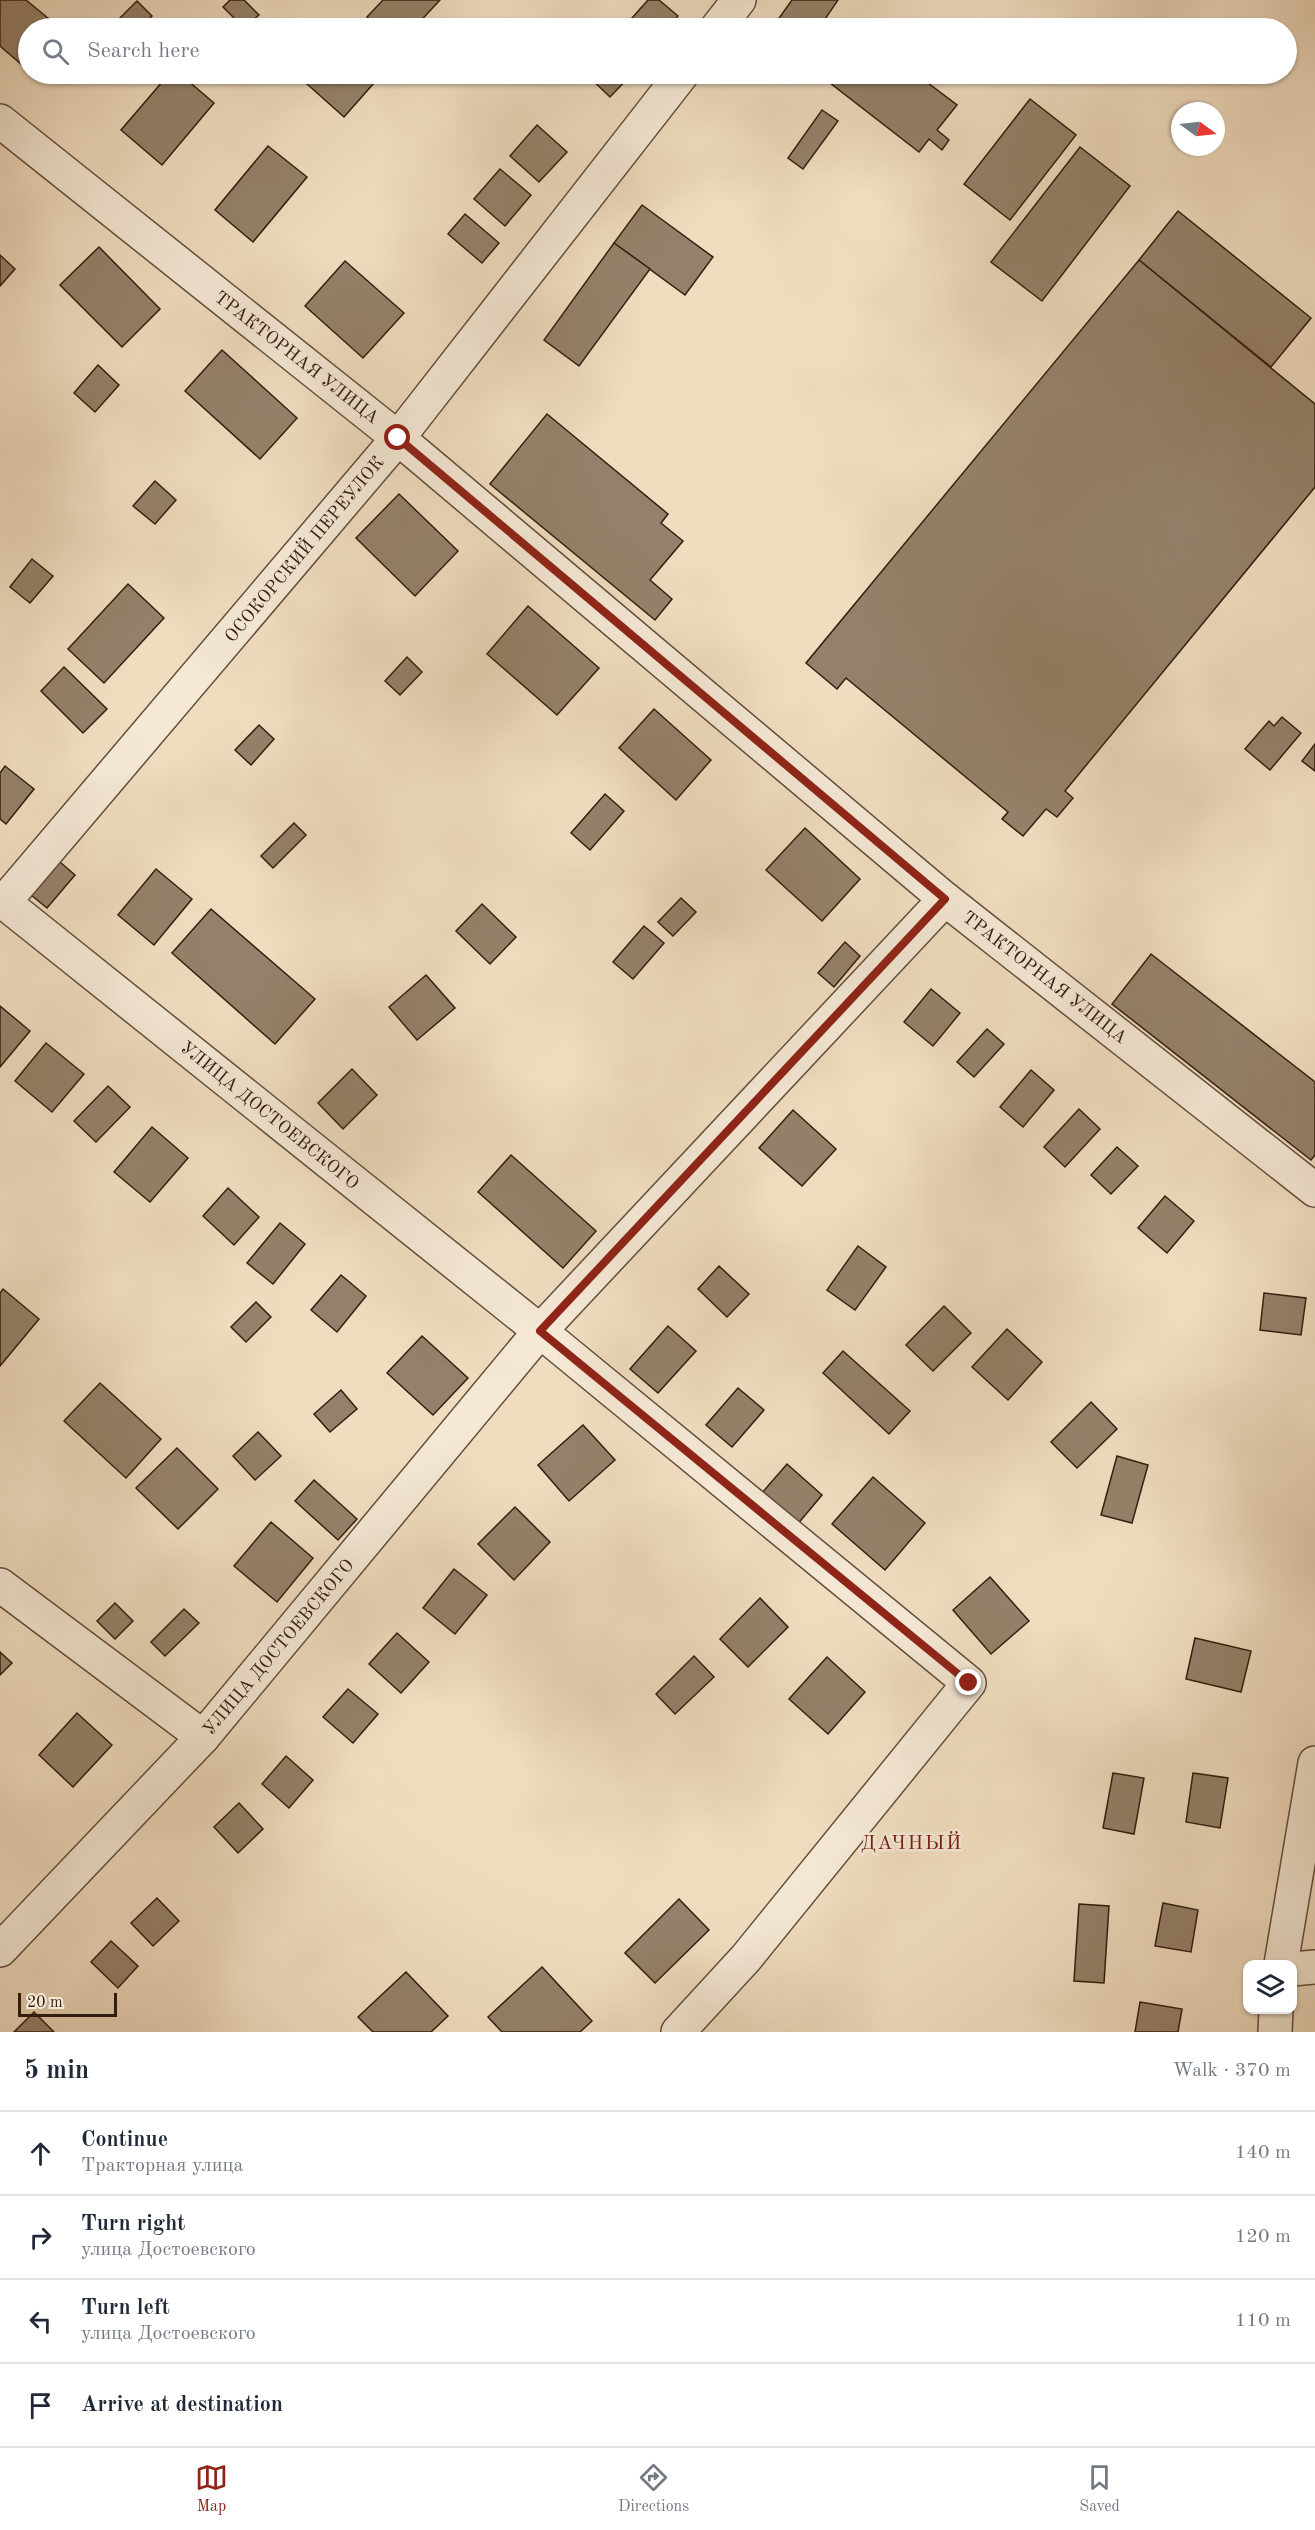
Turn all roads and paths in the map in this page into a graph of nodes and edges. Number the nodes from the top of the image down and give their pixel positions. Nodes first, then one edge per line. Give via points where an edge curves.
1 (739, 0) edge
2 (725, 18) edge
3 (674, 84) edge
4 (0, 121) edge
5 (398, 438) junction
6 (945, 899) junction
7 (2, 900) edge
8 (1315, 1190) edge
9 (540, 1331) junction
10 (0, 1585) edge
11 (203, 1737) junction
12 (1315, 1763) edge
13 (0, 1950) edge
14 (1282, 1960) edge
15 (1315, 1967) edge
16 (1297, 1969) edge
17 (1276, 2014) edge
18 (678, 2032) edge
19 (1275, 2032) edge

1 - 2 street
3 - 5 street, ОСОКОРСКИЙ ПЕРЕУЛОК
4 - 5 street, ТРАКТОРНАЯ УЛИЦА
5 - 6 street, ТРАКТОРНАЯ УЛИЦА
5 - 7 street, ОСОКОРСКИЙ ПЕРЕУЛОК
6 - 8 street, ТРАКТОРНАЯ УЛИЦА
6 - 9 street, УЛИЦА ДОСТОЕВСКОГО
7 - 9 street, УЛИЦА ДОСТОЕВСКОГО
9 - 11 street, УЛИЦА ДОСТОЕВСКОГО
9 - 18 street, УЛИЦА ДОСТОЕВСКОГО via 969,1683 746,1958
10 - 11 street
11 - 13 street, УЛИЦА ДОСТОЕВСКОГО
12 - 14 street
15 - 16 street
17 - 19 street

